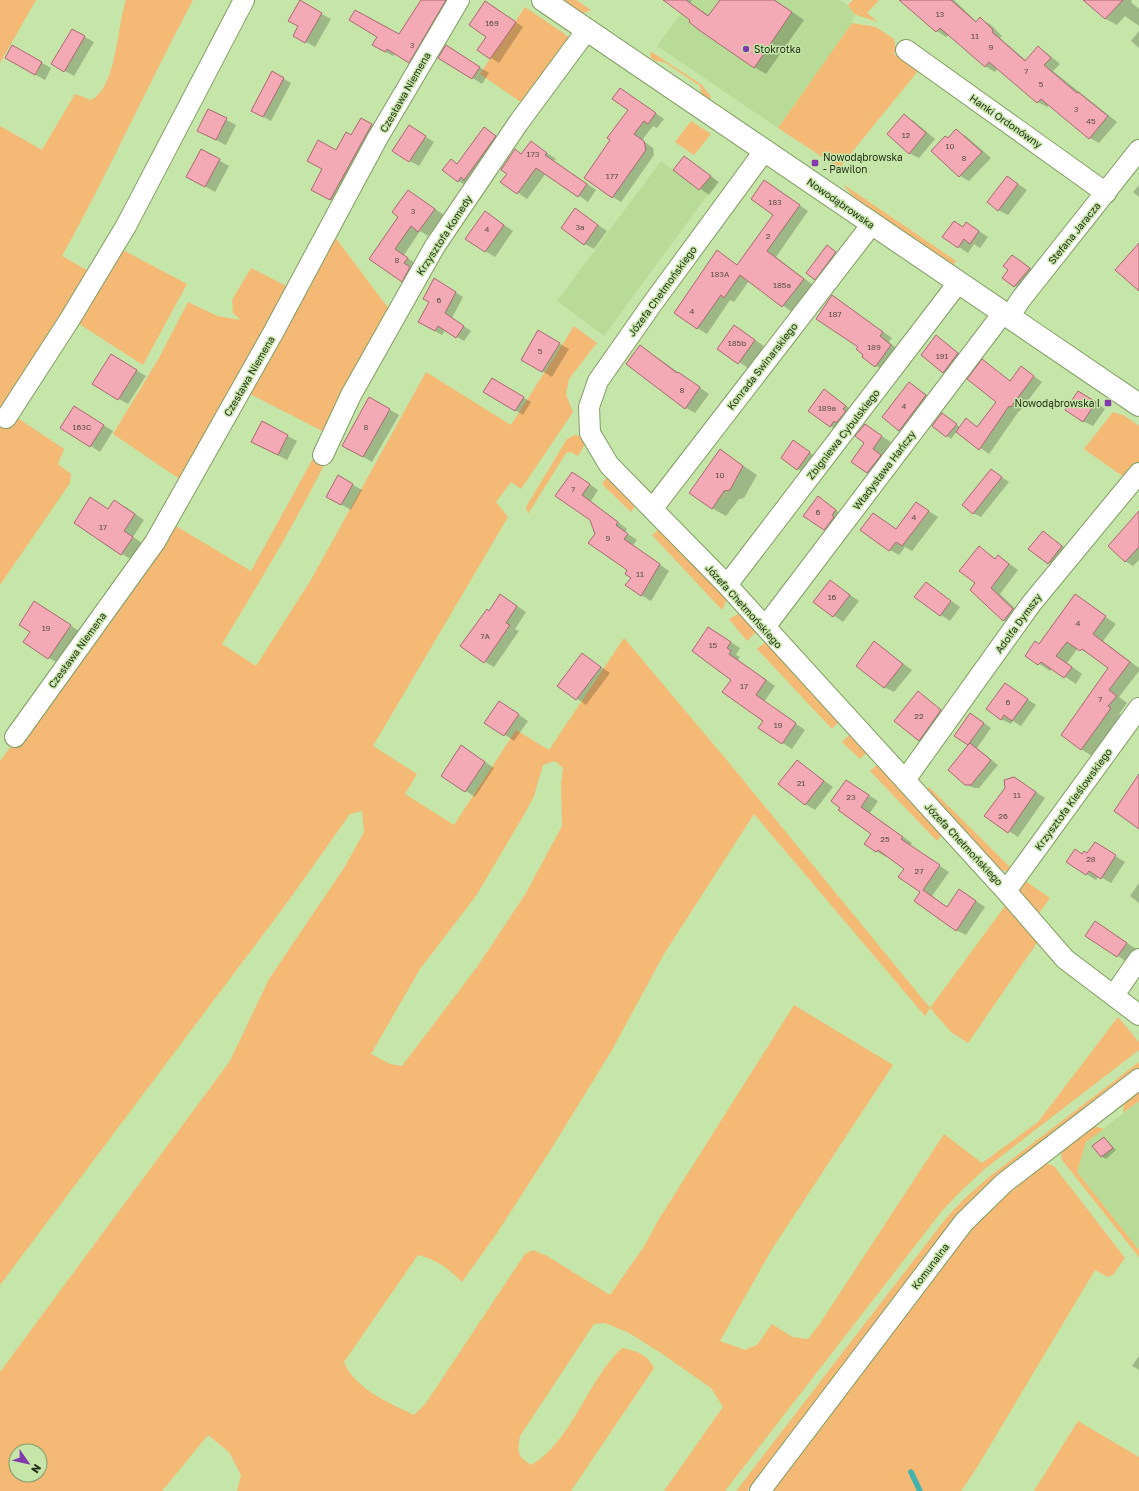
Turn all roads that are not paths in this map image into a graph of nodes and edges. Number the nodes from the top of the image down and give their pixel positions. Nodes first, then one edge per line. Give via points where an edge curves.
1 (244, 0) edge
2 (459, 0) edge
3 (543, 0) edge
4 (587, 30) junction
5 (906, 50) dead end
6 (765, 150) junction
7 (1139, 150) edge
8 (1106, 193) junction
9 (872, 224) junction
10 (958, 283) junction
11 (1006, 315) junction
12 (1139, 406) edge
13 (6, 418) dead end
14 (323, 455) dead end
15 (1139, 472) edge
16 (653, 508) junction
17 (727, 585) junction
18 (765, 627) junction
19 (1139, 708) edge
20 (15, 737) dead end
21 (905, 780) junction
22 (1006, 890) junction
23 (1139, 959) edge
24 (1114, 995) junction
25 (1139, 1015) edge
26 (1139, 1079) edge
27 (760, 1491) edge

1 - 13 street via 126,226
2 - 20 street, Czesława Niemena via 377,139 273,333 155,542
3 - 4 street, Nowodąbrowska
4 - 6 street, Nowodąbrowska
4 - 14 street, Krzysztofa Komedy via 519,122 435,246 351,395
5 - 8 street, Hanki Ordonówny
6 - 9 street, Nowodąbrowska
6 - 16 street, Józefa Chełmońskiego via 598,381 589,408 590,433 609,465
7 - 8 street, Stefana Jaracza
8 - 11 street, Stefana Jaracza via 1021,300
9 - 10 street, Nowodąbrowska
9 - 16 street, Konrada Swinarskiego
10 - 11 street, Nowodąbrowska
10 - 17 street, Zbigniewa Cybulskiego
11 - 12 street, Nowodąbrowska
11 - 18 street, Władysława Hańczy
15 - 21 street, Adolfa Dymszy via 1031,604
16 - 17 street, Józefa Chełmońskiego
17 - 18 street, Józefa Chełmońskiego
18 - 21 street, Józefa Chełmońskiego
19 - 22 street, Krzysztofa Kieślowskiego
21 - 22 street, Józefa Chełmońskiego
22 - 24 street, Józefa Chełmońskiego via 1065,959
23 - 24 street
24 - 25 street, Józefa Chełmońskiego
26 - 27 street, Komunalna via 1004,1183 964,1222

